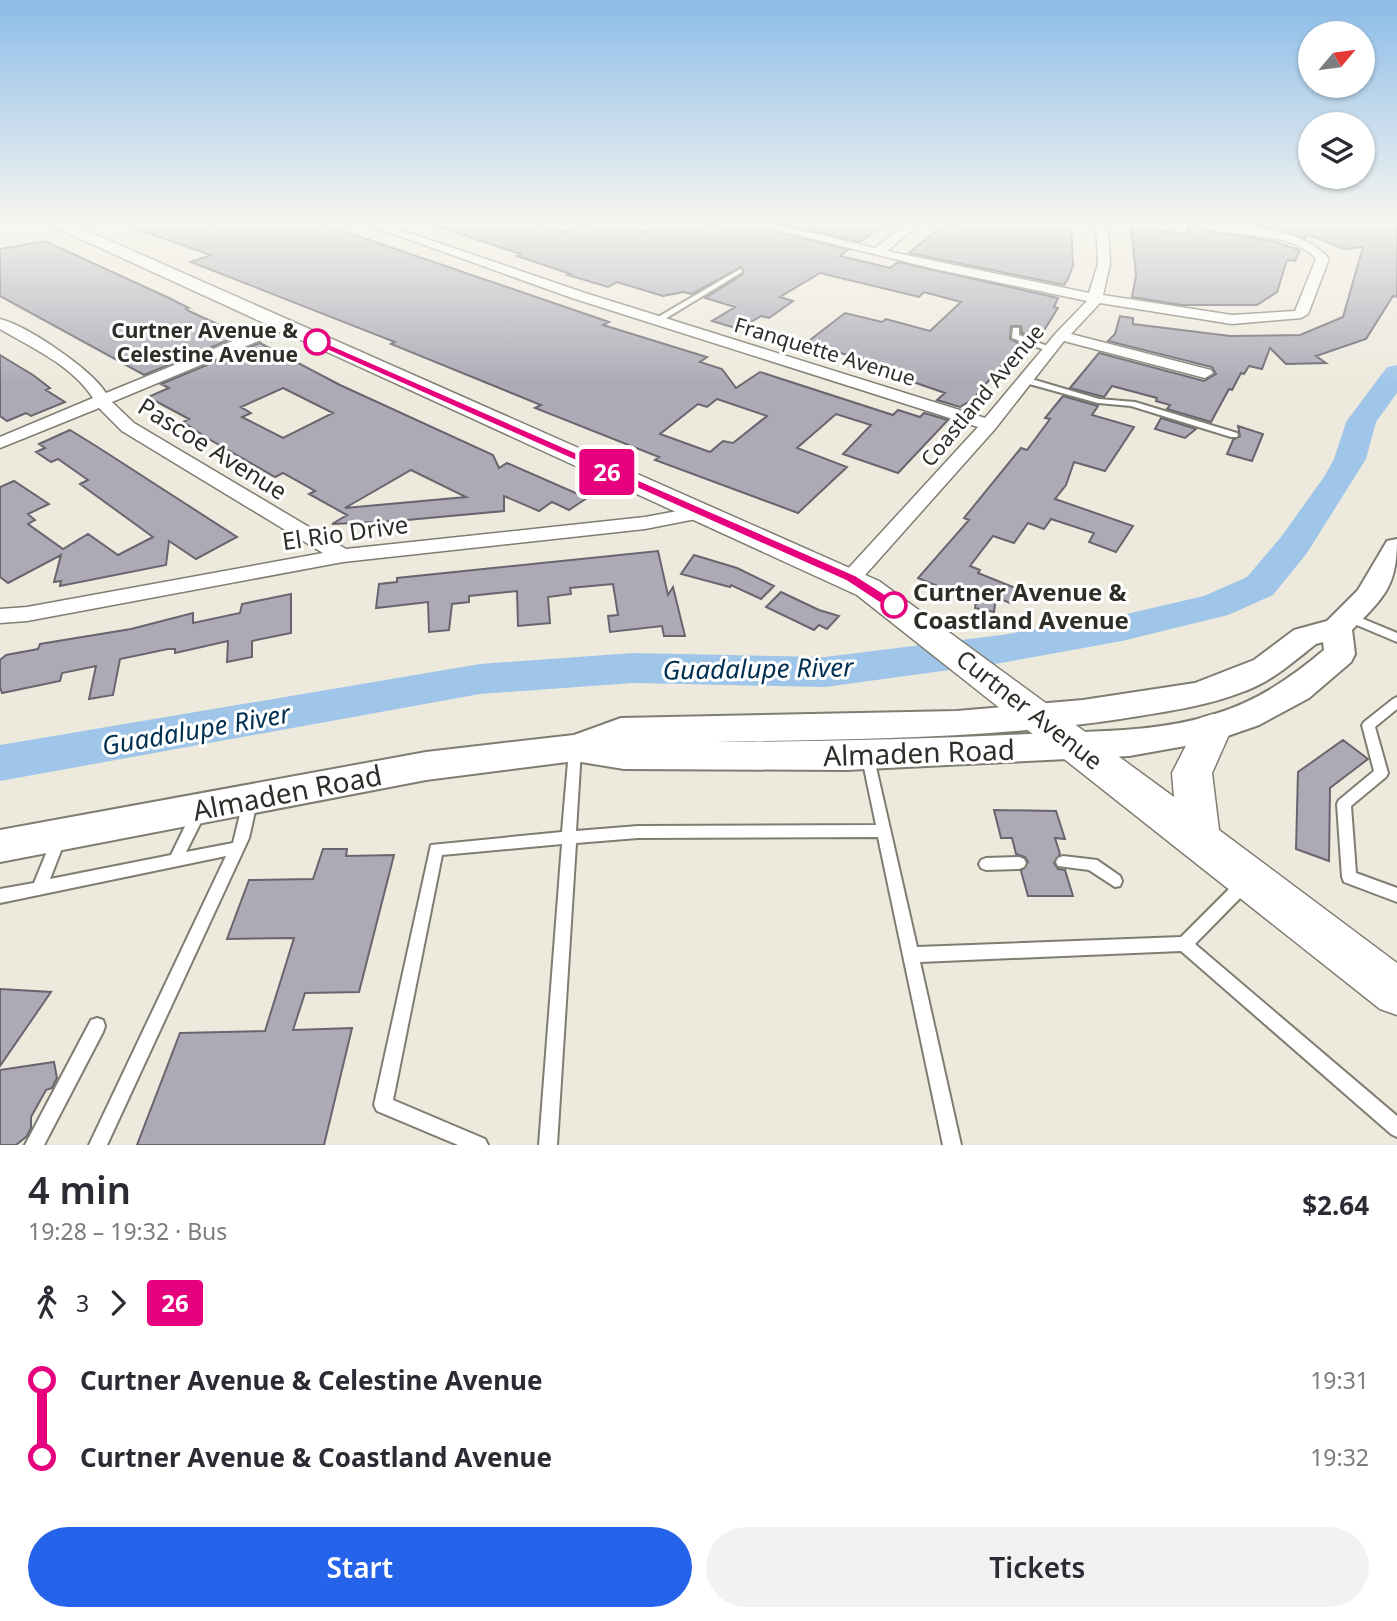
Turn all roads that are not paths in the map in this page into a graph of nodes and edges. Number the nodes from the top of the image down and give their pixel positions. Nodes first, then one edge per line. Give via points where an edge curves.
1 (173, 276) edge
2 (528, 276) edge
3 (731, 276) edge
4 (980, 276) edge
5 (1101, 276) edge
6 (1316, 276) edge
7 (1096, 298) junction
8 (657, 320) junction
9 (0, 323) edge
10 (282, 326) junction
11 (1016, 330) dead end
12 (1056, 342) junction
13 (1205, 373) dead end
14 (1025, 380) junction
15 (103, 401) junction
16 (989, 425) junction
17 (1234, 435) dead end
18 (0, 443) edge
19 (699, 513) junction
20 (1397, 547) edge
21 (343, 556) junction
22 (850, 578) junction
23 (0, 616) edge
24 (1343, 623) junction
25 (1397, 639) edge
26 (1397, 702) edge
27 (1039, 716) junction
28 (1213, 728) junction
29 (1078, 746) junction
30 (575, 748) junction
31 (867, 755) junction
32 (250, 799) junction
33 (200, 809) junction
34 (884, 831) junction
35 (60, 835) junction
36 (567, 838) junction
37 (1199, 839) junction
38 (237, 848) junction
39 (2, 851) edge
40 (175, 861) junction
41 (1063, 862) dead end
42 (1019, 863) dead end
43 (986, 864) dead end
44 (1250, 878) junction
45 (1115, 881) dead end
46 (40, 888) junction
47 (1397, 895) edge
48 (0, 896) edge
49 (1184, 944) junction
50 (911, 955) junction
51 (1397, 992) edge
52 (97, 1026) dead end
53 (1397, 1128) edge
54 (102, 1139) edge
55 (34, 1145) edge
56 (479, 1145) edge
57 (548, 1145) edge
58 (952, 1145) edge

1 - 10 main road, Curtner Avenue
2 - 8 street, Franquette Avenue
3 - 8 lane
4 - 7 street
5 - 7 street, Coastland Avenue
6 - 7 street via 1301,314 1281,319 1245,320
7 - 12 street, Coastland Avenue
8 - 16 street, Franquette Avenue
9 - 15 street, Pascoe Avenue via 65,361 94,386
10 - 15 street
10 - 19 main road, Curtner Avenue
11 - 12 lane via 1020,340
12 - 13 street
12 - 14 street, Coastland Avenue
14 - 16 street, Coastland Avenue
14 - 17 lane via 1098,401 1132,404
15 - 18 street
15 - 21 street, Pascoe Avenue via 128,427
16 - 22 street, Coastland Avenue
19 - 21 street, El Rio Drive
19 - 22 main road, Curtner Avenue
20 - 24 street via 1376,585
21 - 23 street, El Rio Drive
22 - 27 main road, Curtner Avenue
24 - 25 lane
24 - 27 street, Almaden Road via 1305,637 1265,668 1213,690
24 - 28 street, Almaden Road via 1340,654 1315,676 1272,704
26 - 47 lane via 1368,725 1381,773 1344,804 1349,877
27 - 29 main road, Curtner Avenue
27 - 30 street, Almaden Road via 906,726 621,731
28 - 29 street, Almaden Road via 1129,743
28 - 37 main road via 1192,773
29 - 31 street, Almaden Road
29 - 37 main road, Curtner Avenue
30 - 31 street, Almaden Road via 624,755
30 - 32 street, Almaden Road via 426,766
30 - 36 lane
31 - 34 lane
32 - 33 street, Almaden Road
32 - 38 lane
33 - 35 street, Almaden Road
33 - 40 lane
34 - 36 lane via 638,832
34 - 50 lane
35 - 39 street, Almaden Road
35 - 46 lane
36 - 56 lane via 436,849 383,1105
36 - 57 lane
37 - 44 main road, Curtner Avenue
38 - 40 lane
38 - 54 lane
40 - 46 lane
41 - 45 lane via 1092,864
42 - 43 lane
44 - 49 lane
44 - 51 main road, Curtner Avenue
46 - 48 lane
49 - 50 lane
49 - 53 lane
50 - 58 lane
52 - 55 lane

